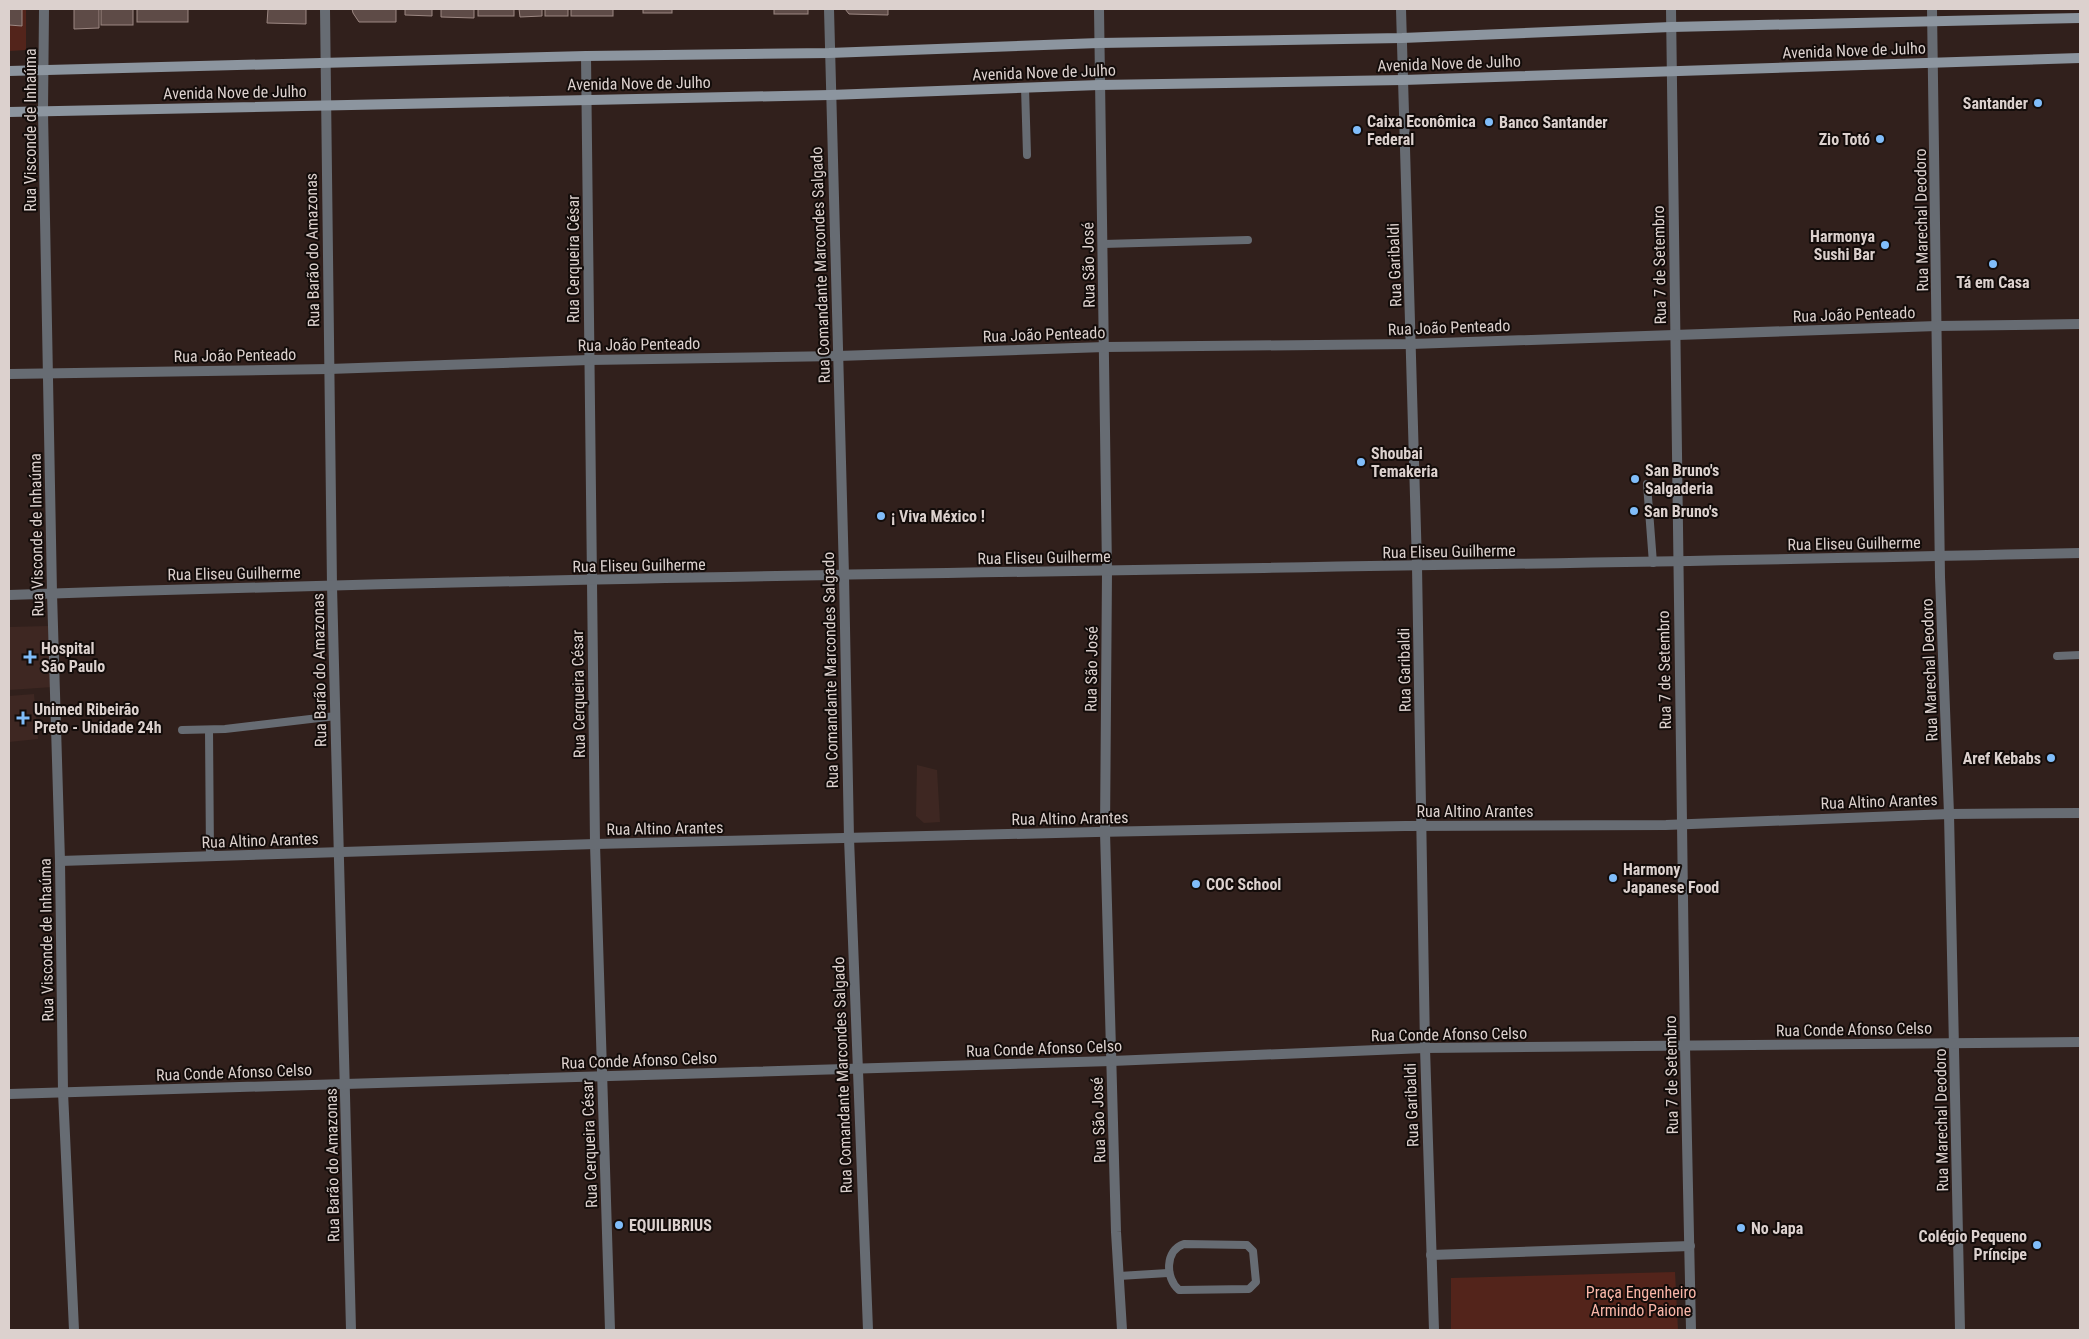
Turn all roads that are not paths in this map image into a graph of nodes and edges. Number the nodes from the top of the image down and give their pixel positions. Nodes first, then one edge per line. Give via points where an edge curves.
1 (44, 9) edge
2 (325, 9) edge
3 (829, 9) edge
4 (1099, 9) edge
5 (1401, 9) edge
6 (1671, 9) edge
7 (1932, 9) edge
8 (2080, 18) edge
9 (1932, 21) junction
10 (1671, 27) junction
11 (1402, 38) junction
12 (1099, 43) junction
13 (829, 53) junction
14 (586, 56) junction
15 (2080, 58) edge
16 (1934, 62) junction
17 (324, 63) junction
18 (44, 70) junction
19 (9, 71) edge
20 (1672, 71) junction
21 (1403, 80) junction
22 (1099, 85) junction
23 (1025, 88) junction
24 (830, 95) junction
25 (587, 99) junction
26 (325, 105) junction
27 (43, 111) junction
28 (9, 112) edge
29 (1027, 155) dead end
30 (1248, 240) dead end
31 (1103, 244) junction
32 (2080, 324) edge
33 (1938, 326) junction
34 (1674, 335) junction
35 (1411, 344) junction
36 (1105, 347) junction
37 (838, 356) junction
38 (589, 360) junction
39 (329, 369) junction
40 (9, 374) edge
41 (49, 374) junction
42 (1647, 484) dead end
43 (2080, 553) edge
44 (1940, 556) junction
45 (1678, 562) junction
46 (1652, 563) junction
47 (1417, 566) junction
48 (1107, 571) junction
49 (844, 575) junction
50 (591, 581) junction
51 (332, 586) junction
52 (52, 593) junction
53 (9, 594) edge
54 (2080, 655) edge
55 (2057, 656) dead end
56 (336, 716) junction
57 (182, 730) dead end
58 (209, 730) junction
59 (2080, 813) edge
60 (1949, 814) junction
61 (1682, 824) junction
62 (1422, 826) junction
63 (1105, 832) junction
64 (848, 838) junction
65 (595, 844) junction
66 (339, 852) junction
67 (210, 856) junction
68 (60, 861) junction
69 (2080, 1042) edge
70 (1954, 1043) junction
71 (1685, 1046) junction
72 (1424, 1048) junction
73 (1112, 1061) junction
74 (857, 1068) junction
75 (602, 1076) junction
76 (346, 1083) junction
77 (63, 1092) junction
78 (9, 1094) edge
79 (1690, 1246) junction
80 (1432, 1255) junction
81 (1168, 1273) junction
82 (1119, 1276) junction
83 (74, 1330) edge
84 (351, 1330) edge
85 (610, 1330) edge
86 (868, 1330) edge
87 (1122, 1330) edge
88 (1434, 1330) edge
89 (1691, 1330) edge
90 (1960, 1330) edge

1 - 18 street, Rua Visconde de Inhaúma
2 - 17 street, Rua Barão do Amazonas
3 - 13 street, Rua Comandante Marcondes Salgado
4 - 12 street, Rua São José
5 - 11 street, Rua Garibaldi
6 - 10 street, Rua 7 de Setembro
7 - 9 street, Rua Marechal Deodoro
8 - 9 main road, Avenida Nove de Julho
9 - 10 main road, Avenida Nove de Julho
9 - 16 street, Rua Marechal Deodoro
10 - 11 main road, Avenida Nove de Julho
10 - 20 street, Rua 7 de Setembro
11 - 12 main road, Avenida Nove de Julho
11 - 21 street, Rua Garibaldi
12 - 13 main road, Avenida Nove de Julho
12 - 22 street, Rua São José
13 - 14 main road, Avenida Nove de Julho
13 - 24 street, Rua Comandante Marcondes Salgado
14 - 17 main road, Avenida Nove de Julho
14 - 25 street, Rua Cerqueira César
15 - 16 main road, Avenida Nove de Julho
16 - 20 main road, Avenida Nove de Julho
16 - 33 street, Rua Marechal Deodoro
17 - 18 main road, Avenida Nove de Julho
17 - 26 street, Rua Barão do Amazonas
18 - 19 main road, Avenida Nove de Julho
18 - 27 street, Rua Visconde de Inhaúma
20 - 21 main road, Avenida Nove de Julho
20 - 34 street, Rua 7 de Setembro
21 - 22 main road, Avenida Nove de Julho
21 - 35 street, Rua Garibaldi
22 - 23 main road, Avenida Nove de Julho
22 - 31 street, Rua São José
23 - 24 main road, Avenida Nove de Julho
23 - 29 lane
24 - 25 main road, Avenida Nove de Julho
24 - 37 street, Rua Comandante Marcondes Salgado
25 - 26 main road, Avenida Nove de Julho
25 - 38 street, Rua Cerqueira César
26 - 27 main road, Avenida Nove de Julho
26 - 39 street, Rua Barão do Amazonas
27 - 28 main road, Avenida Nove de Julho
27 - 41 street, Rua Visconde de Inhaúma
30 - 31 lane
31 - 36 street, Rua São José
32 - 33 street, Rua João Penteado
33 - 34 street, Rua João Penteado
33 - 44 street, Rua Marechal Deodoro
34 - 35 street, Rua João Penteado
34 - 45 street, Rua 7 de Setembro
35 - 36 street, Rua João Penteado
35 - 47 street, Rua Garibaldi
36 - 37 street, Rua João Penteado
36 - 48 street, Rua São José
37 - 38 street, Rua João Penteado
37 - 49 street, Rua Comandante Marcondes Salgado
38 - 39 street, Rua João Penteado
38 - 50 street, Rua Cerqueira César
39 - 41 street, Rua João Penteado
39 - 51 street, Rua Barão do Amazonas
40 - 41 street, Rua João Penteado
41 - 52 street, Rua Visconde de Inhaúma
42 - 46 lane
43 - 44 street, Rua Eliseu Guilherme
44 - 45 street, Rua Eliseu Guilherme
44 - 60 street, Rua Marechal Deodoro
45 - 46 street, Rua Eliseu Guilherme
45 - 61 street, Rua 7 de Setembro
46 - 47 street, Rua Eliseu Guilherme
47 - 48 street, Rua Eliseu Guilherme
47 - 62 street, Rua Garibaldi
48 - 49 street, Rua Eliseu Guilherme
48 - 63 street, Rua São José
49 - 50 street, Rua Eliseu Guilherme
49 - 64 street, Rua Comandante Marcondes Salgado
50 - 51 street, Rua Eliseu Guilherme
50 - 65 street, Rua Cerqueira César
51 - 52 street, Rua Eliseu Guilherme
51 - 56 street, Rua Barão do Amazonas
52 - 53 street, Rua Eliseu Guilherme
52 - 68 street, Rua Visconde de Inhaúma
54 - 55 lane
56 - 58 lane
56 - 66 street, Rua Barão do Amazonas
57 - 58 lane
58 - 67 lane
59 - 60 street, Rua Altino Arantes
60 - 61 street, Rua Altino Arantes
60 - 70 street, Rua Marechal Deodoro
61 - 62 street, Rua Altino Arantes
61 - 71 street, Rua 7 de Setembro
62 - 63 street, Rua Altino Arantes
62 - 72 street, Rua Garibaldi
63 - 64 street, Rua Altino Arantes
63 - 73 street, Rua São José
64 - 65 street, Rua Altino Arantes
64 - 74 street, Rua Comandante Marcondes Salgado
65 - 66 street, Rua Altino Arantes
65 - 75 street, Rua Cerqueira César
66 - 67 street, Rua Altino Arantes
66 - 76 street, Rua Barão do Amazonas
67 - 68 street, Rua Altino Arantes
68 - 77 street, Rua Visconde de Inhaúma
69 - 70 street, Rua Conde Afonso Celso
70 - 71 street, Rua Conde Afonso Celso
70 - 90 street, Rua Marechal Deodoro
71 - 72 street, Rua Conde Afonso Celso
71 - 79 street, Rua 7 de Setembro
72 - 73 street, Rua Conde Afonso Celso
72 - 80 street, Rua Garibaldi
73 - 74 street, Rua Conde Afonso Celso
73 - 82 street, Rua São José
74 - 75 street, Rua Conde Afonso Celso
74 - 86 street, Rua Comandante Marcondes Salgado
75 - 76 street, Rua Conde Afonso Celso
75 - 85 street, Rua Cerqueira César
76 - 77 street, Rua Conde Afonso Celso
76 - 84 street, Rua Barão do Amazonas
77 - 78 street, Rua Conde Afonso Celso
77 - 83 street, Rua Visconde de Inhaúma
79 - 80 street
79 - 89 street, Rua 7 de Setembro
80 - 88 street, Rua Garibaldi
81 - 81 lane via 1174,1286 1184,1291 1249,1289 1256,1282 1253,1251 1247,1245 1177,1246 1172,1251
81 - 82 lane
82 - 87 street, Rua São José

